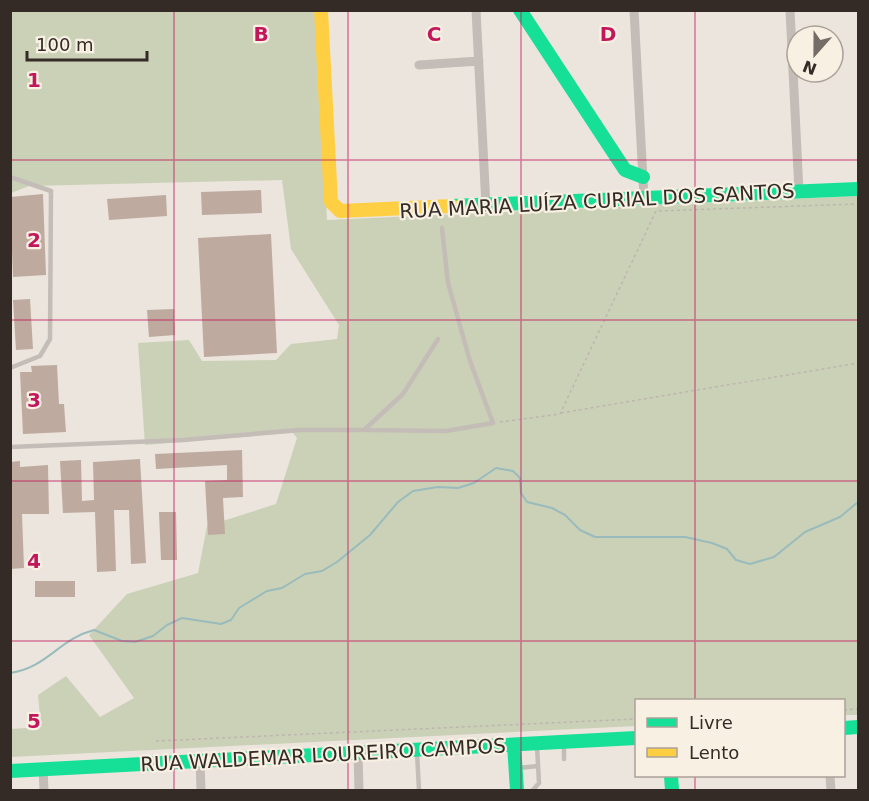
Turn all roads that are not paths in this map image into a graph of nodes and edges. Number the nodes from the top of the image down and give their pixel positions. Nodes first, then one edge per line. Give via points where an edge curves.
1 (321, 10) edge
2 (476, 10) edge
3 (520, 10) edge
4 (634, 10) edge
5 (790, 10) edge
6 (479, 61) junction
7 (419, 65) dead end
8 (10, 177) edge
9 (643, 177) junction
10 (858, 189) edge
11 (799, 192) junction
12 (644, 199) junction
13 (486, 206) junction
14 (441, 228) dead end
15 (438, 339) dead end
16 (10, 368) edge
17 (364, 430) junction
18 (10, 447) edge
19 (635, 738) edge
20 (564, 742) junction
21 (536, 744) junction
22 (514, 745) junction
23 (417, 750) junction
24 (358, 753) junction
25 (564, 759) dead end
26 (200, 761) junction
27 (515, 768) junction
28 (43, 769) junction
29 (540, 769) junction
30 (10, 771) edge
31 (44, 790) edge
32 (201, 790) edge
33 (360, 790) edge
34 (419, 790) edge
35 (517, 790) edge
36 (533, 790) edge

1 - 13 street, RUA MARIA LUÍZA CURIAL DOS SANTOS via 332,201 336,209 346,213
2 - 6 street
3 - 9 street via 625,170
4 - 9 street
5 - 11 street
6 - 7 street
6 - 13 street
8 - 16 lane via 51,191 50,339 40,356
9 - 12 street
10 - 11 street, RUA MARIA LUÍZA CURIAL DOS SANTOS
11 - 12 street, RUA MARIA LUÍZA CURIAL DOS SANTOS
12 - 13 street, RUA MARIA LUÍZA CURIAL DOS SANTOS
14 - 17 lane via 448,283 493,423 446,431
15 - 17 lane via 403,394
17 - 18 lane via 298,430 183,440
19 - 20 street, RUA WALDEMAR LOUREIRO CAMPOS
20 - 21 street, RUA WALDEMAR LOUREIRO CAMPOS
20 - 25 lane
21 - 22 street, RUA WALDEMAR LOUREIRO CAMPOS
21 - 29 lane
22 - 23 street, RUA WALDEMAR LOUREIRO CAMPOS
22 - 27 street
23 - 24 street, RUA WALDEMAR LOUREIRO CAMPOS
23 - 34 lane
24 - 26 street, RUA WALDEMAR LOUREIRO CAMPOS
24 - 33 street
26 - 28 street, RUA WALDEMAR LOUREIRO CAMPOS
26 - 32 street
27 - 29 lane
27 - 35 street
28 - 30 street, RUA WALDEMAR LOUREIRO CAMPOS
28 - 31 street
29 - 36 lane via 539,783

